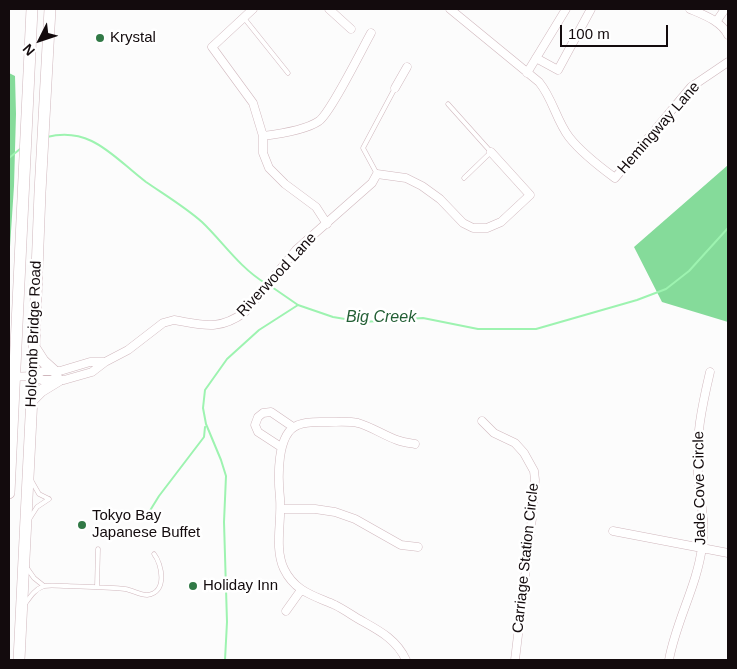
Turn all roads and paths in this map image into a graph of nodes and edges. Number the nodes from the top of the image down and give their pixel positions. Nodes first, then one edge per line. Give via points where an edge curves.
1 (32, 9) edge
2 (50, 9) edge
3 (253, 9) edge
4 (329, 9) edge
5 (450, 9) edge
6 (566, 9) edge
7 (591, 9) edge
8 (724, 9) edge
9 (695, 10) edge
10 (243, 18) junction
11 (716, 22) junction
12 (351, 29) dead end
13 (370, 33) dead end
14 (728, 35) edge
15 (536, 58) junction
16 (728, 62) edge
17 (407, 67) dead end
18 (288, 73) dead end
19 (527, 73) junction
20 (395, 88) joint
21 (448, 104) dead end
22 (263, 136) junction
23 (491, 152) junction
24 (377, 174) junction
25 (464, 178) dead end
26 (327, 224) junction
27 (34, 347) junction
28 (710, 372) dead end
29 (33, 376) junction
30 (56, 376) junction
31 (11, 377) edge
32 (32, 400) junction
33 (482, 421) dead end
34 (293, 427) junction
35 (10, 434) edge
36 (415, 444) dead end
37 (281, 447) junction
38 (10, 464) edge
39 (28, 474) junction
40 (9, 493) edge
41 (281, 509) junction
42 (26, 524) junction
43 (613, 531) dead end
44 (418, 547) dead end
45 (702, 548) junction
46 (98, 549) dead end
47 (728, 553) edge
48 (154, 554) dead end
49 (24, 564) junction
50 (44, 586) junction
51 (96, 587) junction
52 (301, 590) junction
53 (22, 608) junction
54 (286, 611) dead end
55 (21, 656) edge
56 (406, 660) edge
57 (515, 660) edge
58 (669, 660) edge

1 - 31 main road, Holcomb Bridge Road via 24,196
2 - 27 main road, Holcomb Bridge Road
3 - 10 street
4 - 12 street
5 - 19 street, Hemingway Lane
6 - 15 street
7 - 15 street via 558,70
8 - 11 street
9 - 11 street
10 - 18 lane
10 - 22 street via 212,47 253,102
11 - 14 street
13 - 22 street via 320,120 282,134
15 - 19 street
16 - 19 street, Hemingway Lane via 691,87 615,178 569,137 546,90
17 - 20 street
20 - 24 lane via 362,148
21 - 23 lane
22 - 26 street via 269,168 316,207
23 - 24 street via 530,195 501,222 487,228 473,228 463,223 440,199 406,178
23 - 25 lane
24 - 26 street, Riverwood Lane via 372,183
26 - 30 street, Riverwood Lane via 296,250 245,312 235,319 210,326 174,320 162,323 128,350 92,372 74,378
27 - 29 main road, Holcomb Bridge Road
27 - 30 main road
28 - 45 street, Jade Cove Circle via 700,415 698,444 704,519
29 - 30 street, Riverwood Lane via 42,380
29 - 31 street, Riverwood Lane
29 - 32 main road, Holcomb Bridge Road
30 - 32 main road
31 - 35 main road, Holcomb Bridge Road
32 - 39 main road, Holcomb Bridge Road
33 - 57 street, Carriage Station Circle via 494,433 515,443 534,472 532,518
34 - 36 street via 310,422 356,423 396,440
34 - 37 street
34 - 37 street via 271,412 258,417 255,425 258,432
35 - 38 main road, Holcomb Bridge Road
37 - 41 street via 278,484
38 - 40 main road, Holcomb Bridge Road
39 - 42 main road, Holcomb Bridge Road
39 - 42 lane via 39,494 49,500 37,507
41 - 44 street via 336,512 401,545
41 - 52 street via 281,560 291,581
42 - 49 main road, Holcomb Bridge Road
43 - 45 street
45 - 47 street
45 - 58 street, Jade Cove Circle
46 - 51 lane
48 - 51 lane via 160,562 161,580 158,588 150,594
49 - 50 lane
49 - 53 main road, Holcomb Bridge Road
50 - 51 lane
50 - 53 lane
52 - 54 street
52 - 56 street via 386,635
53 - 55 main road, Holcomb Bridge Road

